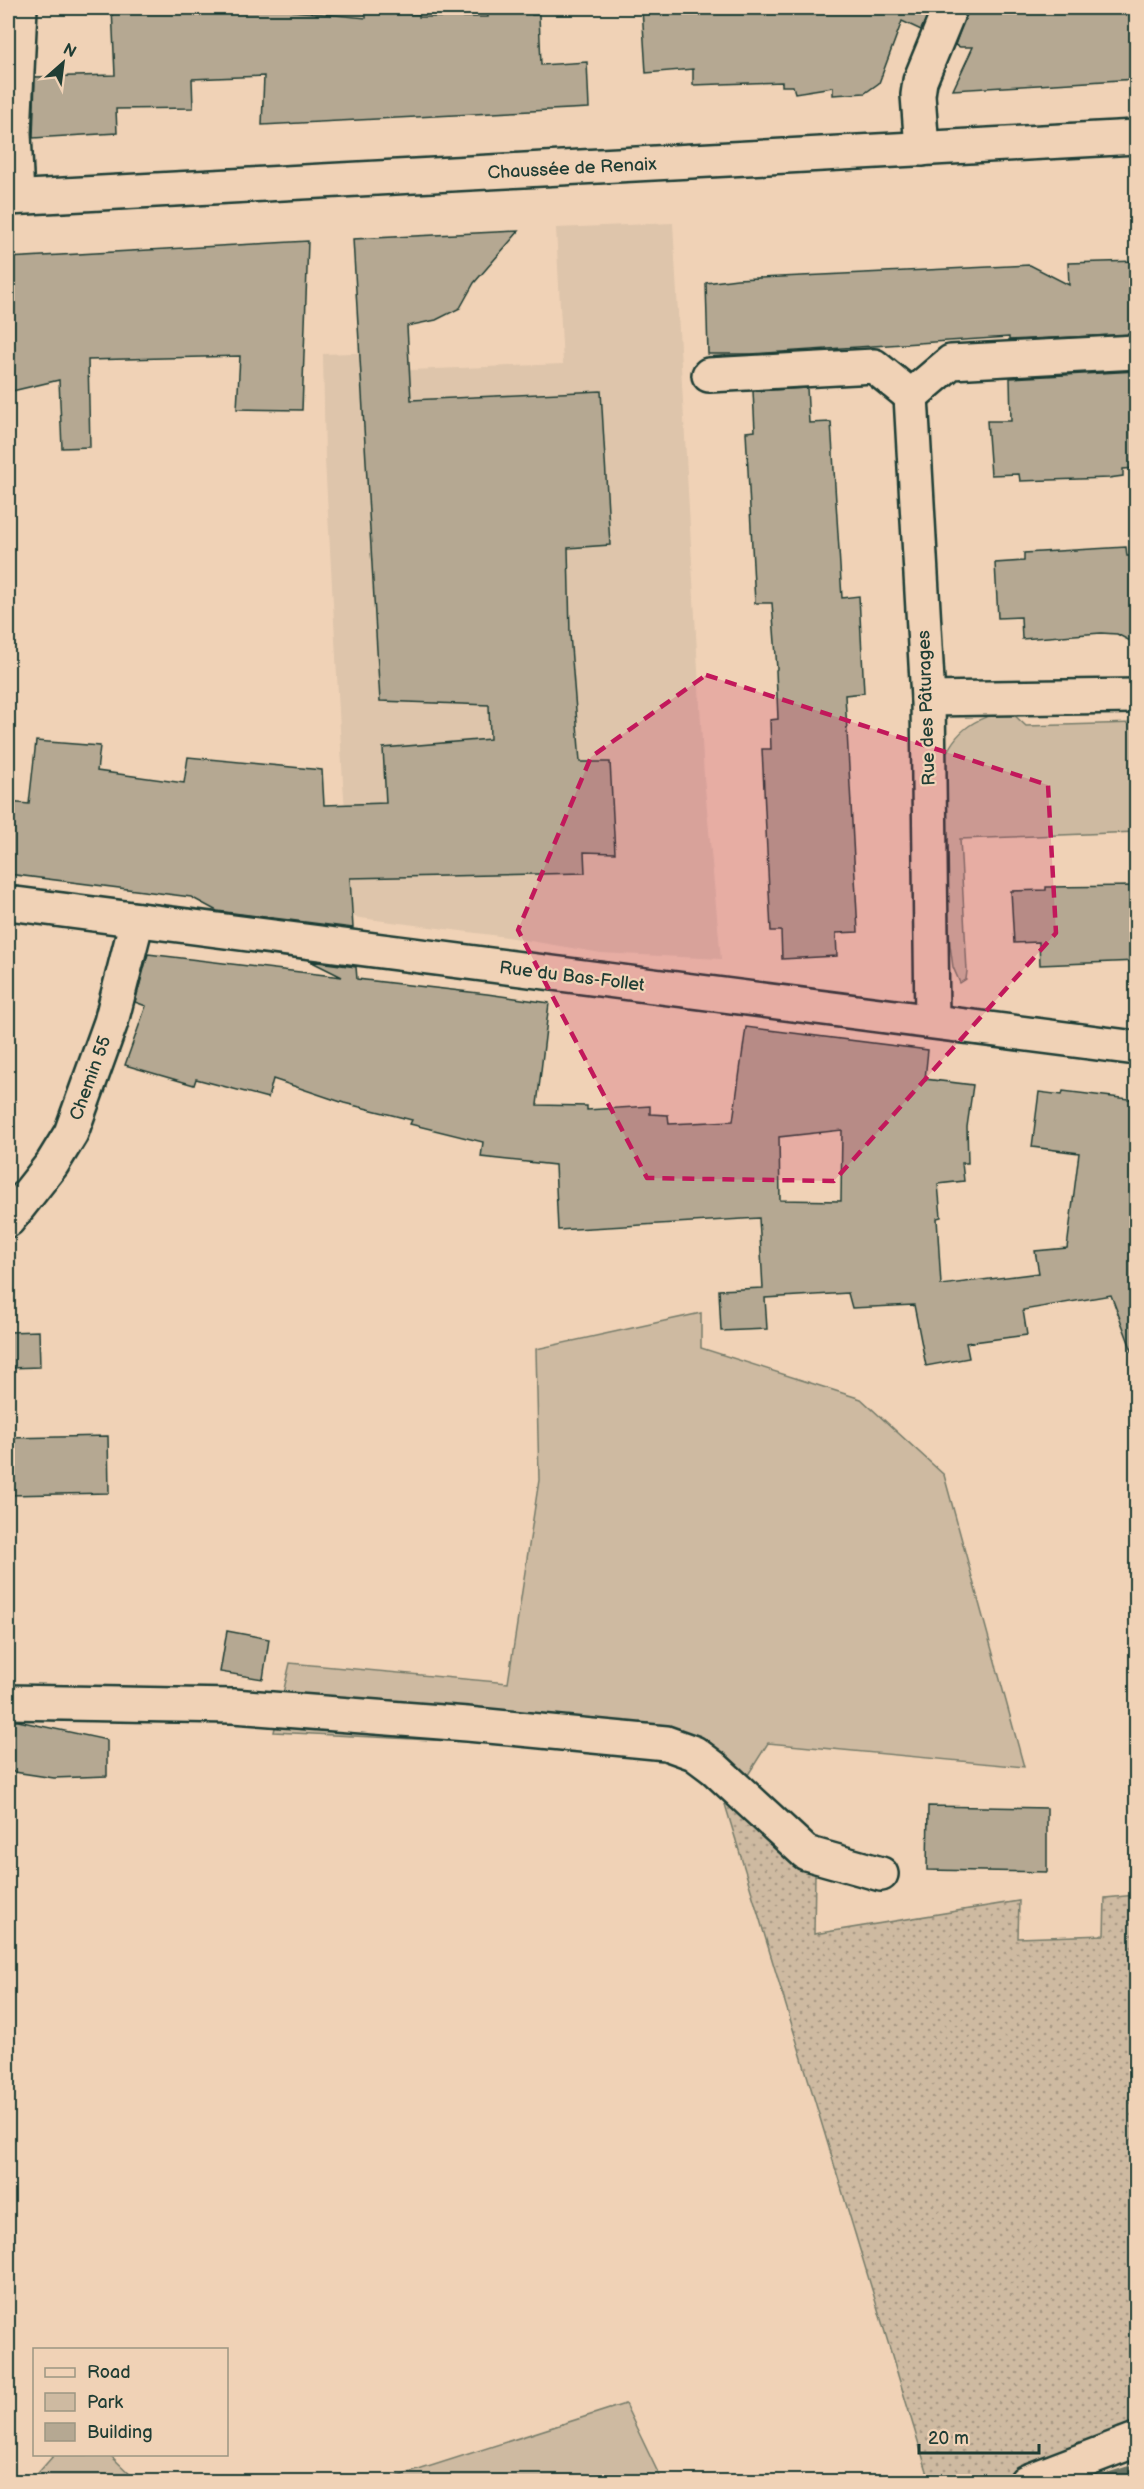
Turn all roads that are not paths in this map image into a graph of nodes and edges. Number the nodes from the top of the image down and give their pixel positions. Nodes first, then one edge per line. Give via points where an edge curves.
1 (20, 8) edge
2 (950, 8) edge
3 (1137, 137) edge
4 (922, 149) junction
5 (12, 198) edge
6 (1137, 352) edge
7 (709, 375) dead end
8 (911, 396) junction
9 (1137, 696) edge
10 (928, 699) junction
11 (8, 903) edge
12 (137, 920) junction
13 (932, 1021) junction
14 (1137, 1047) edge
15 (8, 1220) edge
16 (8, 1702) edge
17 (881, 1874) dead end
18 (1137, 2440) edge
19 (1026, 2481) edge

1 - 5 street
2 - 4 street via 920,81
3 - 4 street, Chaussée de Renaix
4 - 5 street, Chaussée de Renaix
6 - 8 street via 951,362
7 - 8 street via 874,366
8 - 10 street, Rue des Pâturages
9 - 10 street
10 - 13 street, Rue des Pâturages
11 - 12 street, Rue du Bas-Follet
12 - 13 street, Rue du Bas-Follet
12 - 15 street, Chemin 55 via 111,1022 71,1133
13 - 14 street, Rue du Bas-Follet
16 - 17 street via 232,1706 666,1743 694,1753 714,1768 806,1853
18 - 19 street

